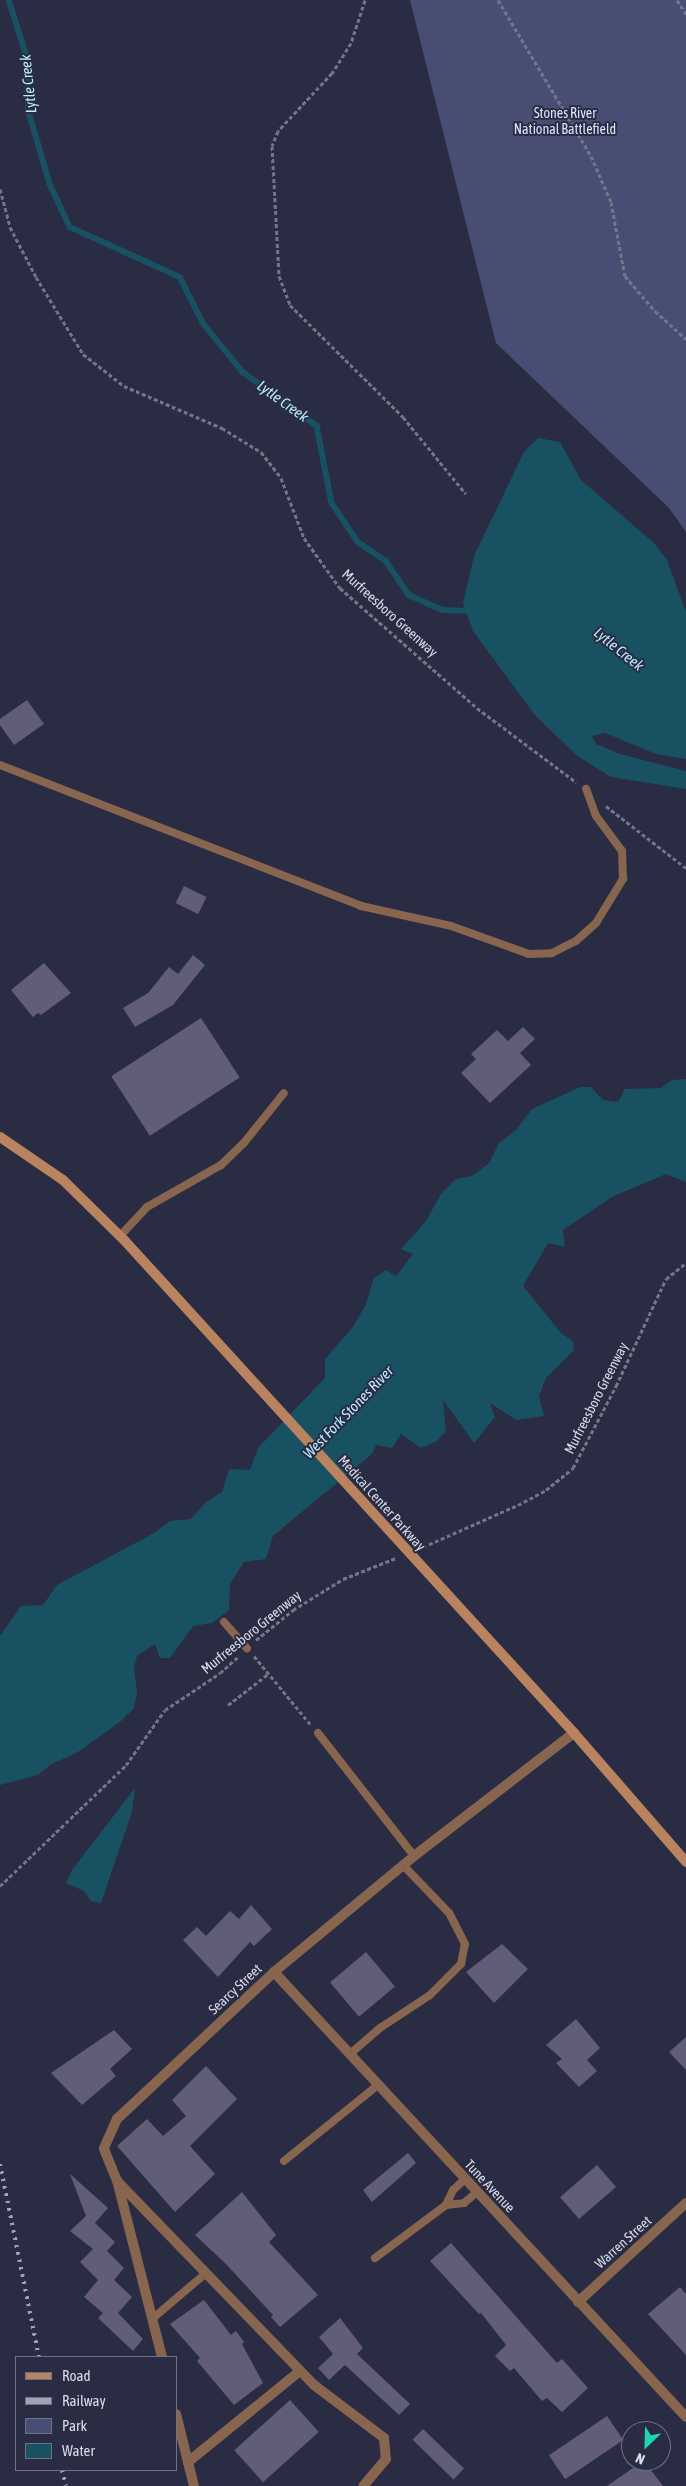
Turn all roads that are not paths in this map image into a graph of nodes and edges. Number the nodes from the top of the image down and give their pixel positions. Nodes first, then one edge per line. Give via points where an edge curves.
1 (0, 765) edge
2 (586, 789) road end
3 (284, 1094) dead end
4 (0, 1137) edge
5 (120, 1236) junction
6 (224, 1622) dead end
7 (247, 1648) road end
8 (318, 1733) road end
9 (574, 1733) junction
10 (414, 1856) junction
11 (686, 1862) edge
12 (403, 1866) junction
13 (274, 1972) junction
14 (350, 2054) junction
15 (378, 2085) junction
16 (284, 2161) dead end
17 (465, 2179) junction
18 (117, 2181) junction
19 (477, 2192) junction
20 (686, 2203) edge
21 (446, 2205) junction
22 (375, 2258) dead end
23 (206, 2273) junction
24 (578, 2302) junction
25 (152, 2319) junction
26 (162, 2356) edge
27 (300, 2371) junction
28 (686, 2417) edge
29 (178, 2422) edge
30 (188, 2462) junction
31 (194, 2486) edge
32 (363, 2486) edge

1 - 2 lane via 361,906 398,917 451,926 529,954 552,953 576,941 596,923 623,879 622,851 596,816
3 - 5 lane via 243,1144 221,1165 147,1207
4 - 5 main road, Medical Center Parkway via 63,1180
5 - 9 main road, Medical Center Parkway
6 - 7 lane
8 - 10 lane
9 - 10 street, Searcy Street
9 - 11 main road, Medical Center Parkway
10 - 12 street, Searcy Street
12 - 13 street, Searcy Street
12 - 14 lane via 449,1914 465,1944 461,1964 430,1995 380,2028
13 - 14 street, Tune Avenue
13 - 18 street, Searcy Street via 117,2119 104,2148
14 - 15 street, Tune Avenue
15 - 16 lane
15 - 17 street, Tune Avenue
17 - 19 street, Tune Avenue
17 - 21 lane via 452,2190
18 - 23 street
18 - 25 street, Searcy Street
19 - 21 lane via 464,2203
19 - 24 street, Tune Avenue
20 - 24 street, Warren Street
21 - 22 lane
23 - 25 lane
23 - 27 street
24 - 28 street, Tune Avenue
25 - 26 street, Searcy Street
27 - 30 street
27 - 32 street via 384,2438 386,2459
29 - 30 street
30 - 31 street

